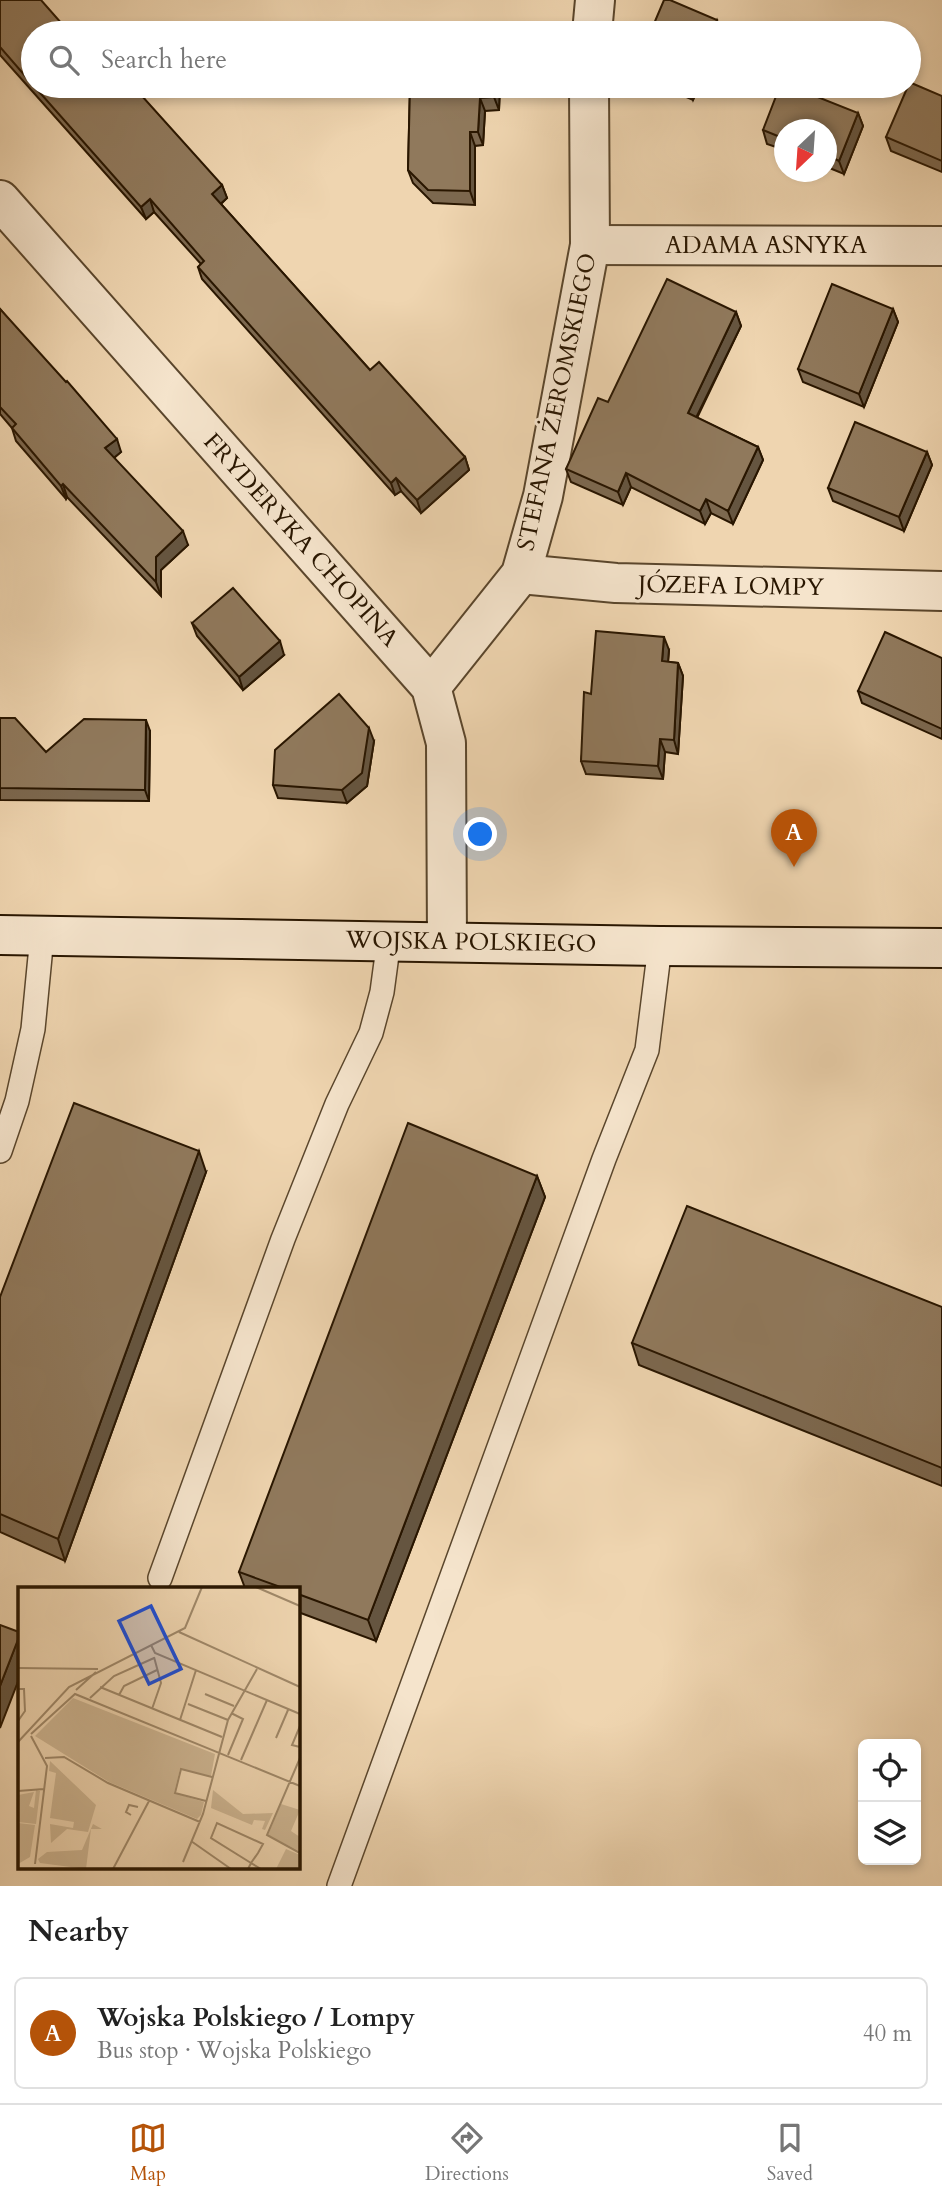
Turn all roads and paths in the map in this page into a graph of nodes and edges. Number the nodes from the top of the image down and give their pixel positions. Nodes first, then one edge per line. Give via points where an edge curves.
1 (595, 0) edge
2 (593, 21) edge
3 (589, 98) edge
4 (0, 200) edge
5 (590, 245) junction
6 (942, 246) edge
7 (521, 575) junction
8 (942, 591) edge
9 (431, 687) junction
10 (0, 935) edge
11 (42, 936) junction
12 (389, 940) junction
13 (447, 941) junction
14 (660, 946) junction
15 (942, 948) edge
16 (0, 1151) edge
17 (160, 1578) dead end
18 (339, 1886) edge

1 - 2 street
3 - 5 street, STEFANA ŻEROMSKIEGO
4 - 9 street, FRYDERYKA CHOPINA
5 - 6 street, ADAMA ASNYKA
5 - 7 street, STEFANA ŻEROMSKIEGO via 543,496
7 - 8 street, JÓZEFA LOMPY via 616,583
7 - 9 street, STEFANA ŻEROMSKIEGO
9 - 13 street, FRYDERYKA CHOPINA via 446,743
10 - 11 street, WOJSKA POLSKIEGO
11 - 12 street, WOJSKA POLSKIEGO
11 - 16 lane via 33,1029
12 - 13 street, WOJSKA POLSKIEGO
12 - 17 lane via 371,1033 282,1238
13 - 14 street, WOJSKA POLSKIEGO
14 - 15 street, WOJSKA POLSKIEGO
14 - 18 lane via 646,1050

